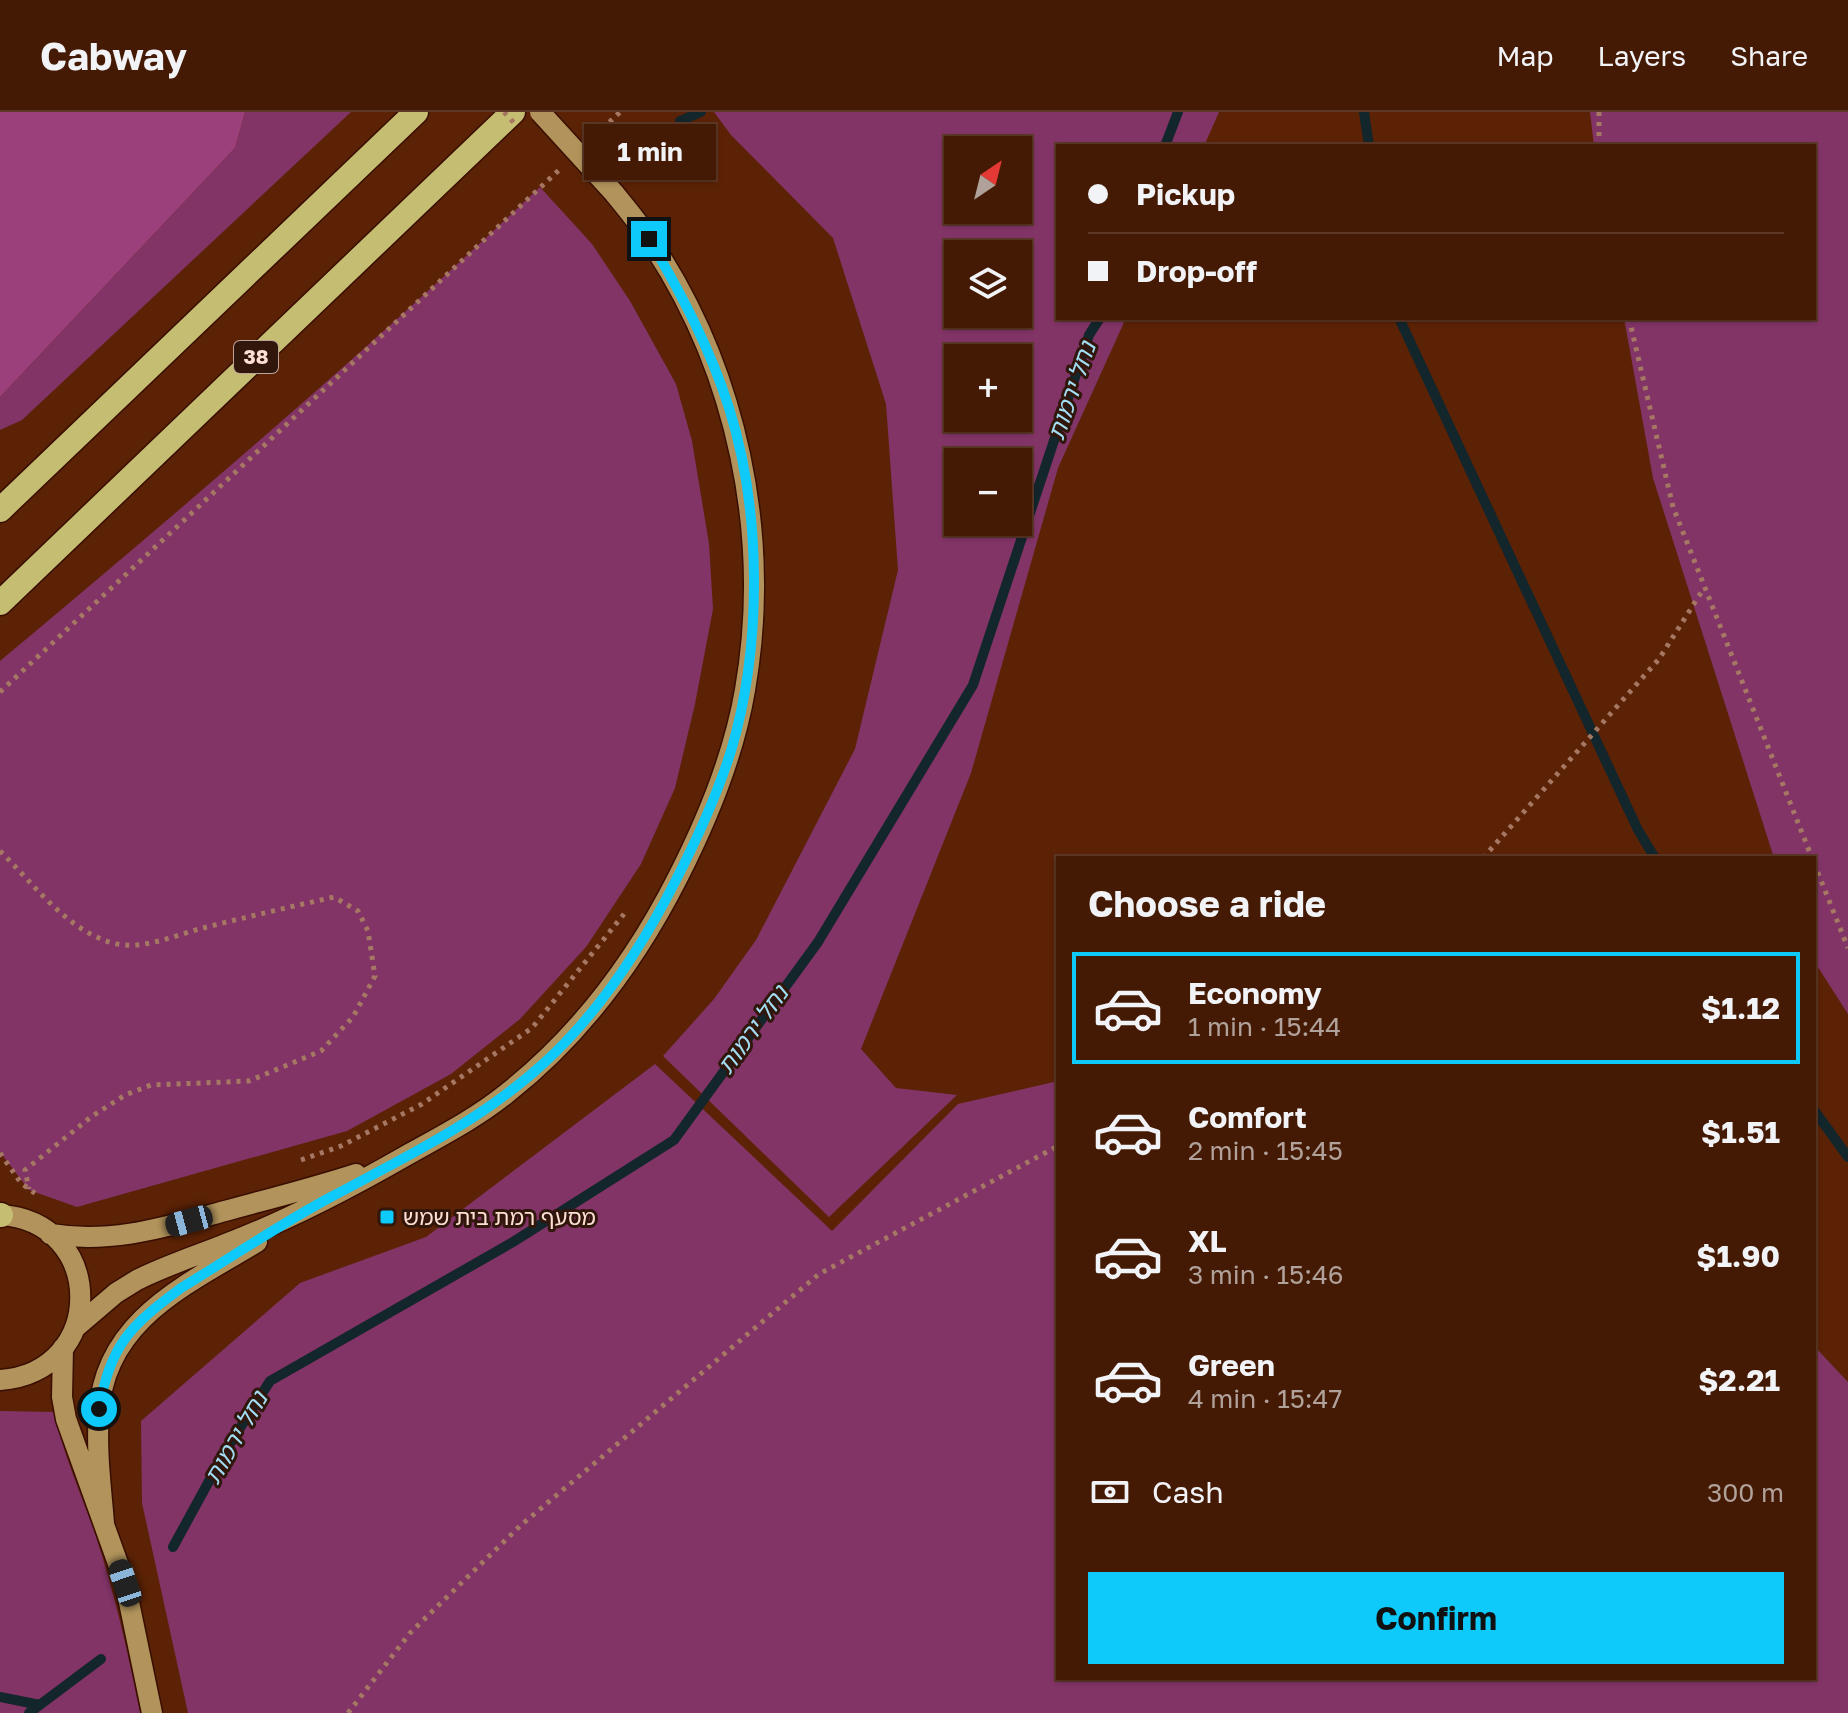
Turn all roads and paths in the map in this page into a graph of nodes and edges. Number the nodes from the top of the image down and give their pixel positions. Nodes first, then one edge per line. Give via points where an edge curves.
1 (416, 112) edge
2 (513, 112) edge
3 (540, 112) edge
4 (620, 112) edge
5 (1599, 112) edge
6 (587, 144) dead end
7 (1599, 144) edge
8 (564, 165) dead end
9 (1629, 320) edge
10 (33, 481) junction
11 (0, 489) edge
12 (0, 510) edge
13 (1705, 587) junction
14 (0, 603) edge
15 (0, 692) edge
16 (1, 852) edge
17 (1485, 856) edge
18 (1811, 856) edge
19 (1816, 868) edge
20 (632, 905) dead end
21 (1848, 948) edge
22 (1056, 1147) edge
23 (0, 1153) edge
24 (412, 1153) junction
25 (296, 1161) dead end
26 (29, 1189) junction
27 (40, 1197) dead end
28 (328, 1199) junction
29 (0, 1215) edge
30 (46, 1230) junction
31 (75, 1328) junction
32 (63, 1348) junction
33 (0, 1380) edge
34 (104, 1523) junction
35 (152, 1713) edge
36 (348, 1713) edge

1 - 10 highway
2 - 14 highway, 38
3 - 24 main road, bridge via 649,239 679,290 730,409 753,542 746,689 711,804 636,953 578,1029 544,1063 455,1130
4 - 6 path
5 - 7 path
8 - 15 path
9 - 13 path via 1673,507
10 - 11 highway
10 - 12 highway
13 - 17 path via 1659,659
13 - 18 path
16 - 26 path via 52,906 114,944 147,944 334,897 358,911 368,931 375,976 353,1017 321,1051 249,1081 151,1085 125,1095 25,1170
19 - 21 path
20 - 25 path via 532,1028 422,1104 341,1146
22 - 36 path via 819,1274 520,1526 410,1633
23 - 26 path
24 - 28 main road
24 - 30 main road via 312,1188 159,1229 94,1238
26 - 27 path
26 - 30 path
28 - 31 main road via 137,1280
28 - 34 main road via 181,1288 125,1336 103,1381 99,1409
29 - 30 main road
30 - 31 main road via 77,1271 81,1294
31 - 32 main road
32 - 33 main road via 36,1371
32 - 34 main road via 66,1419
34 - 35 main road via 125,1583

